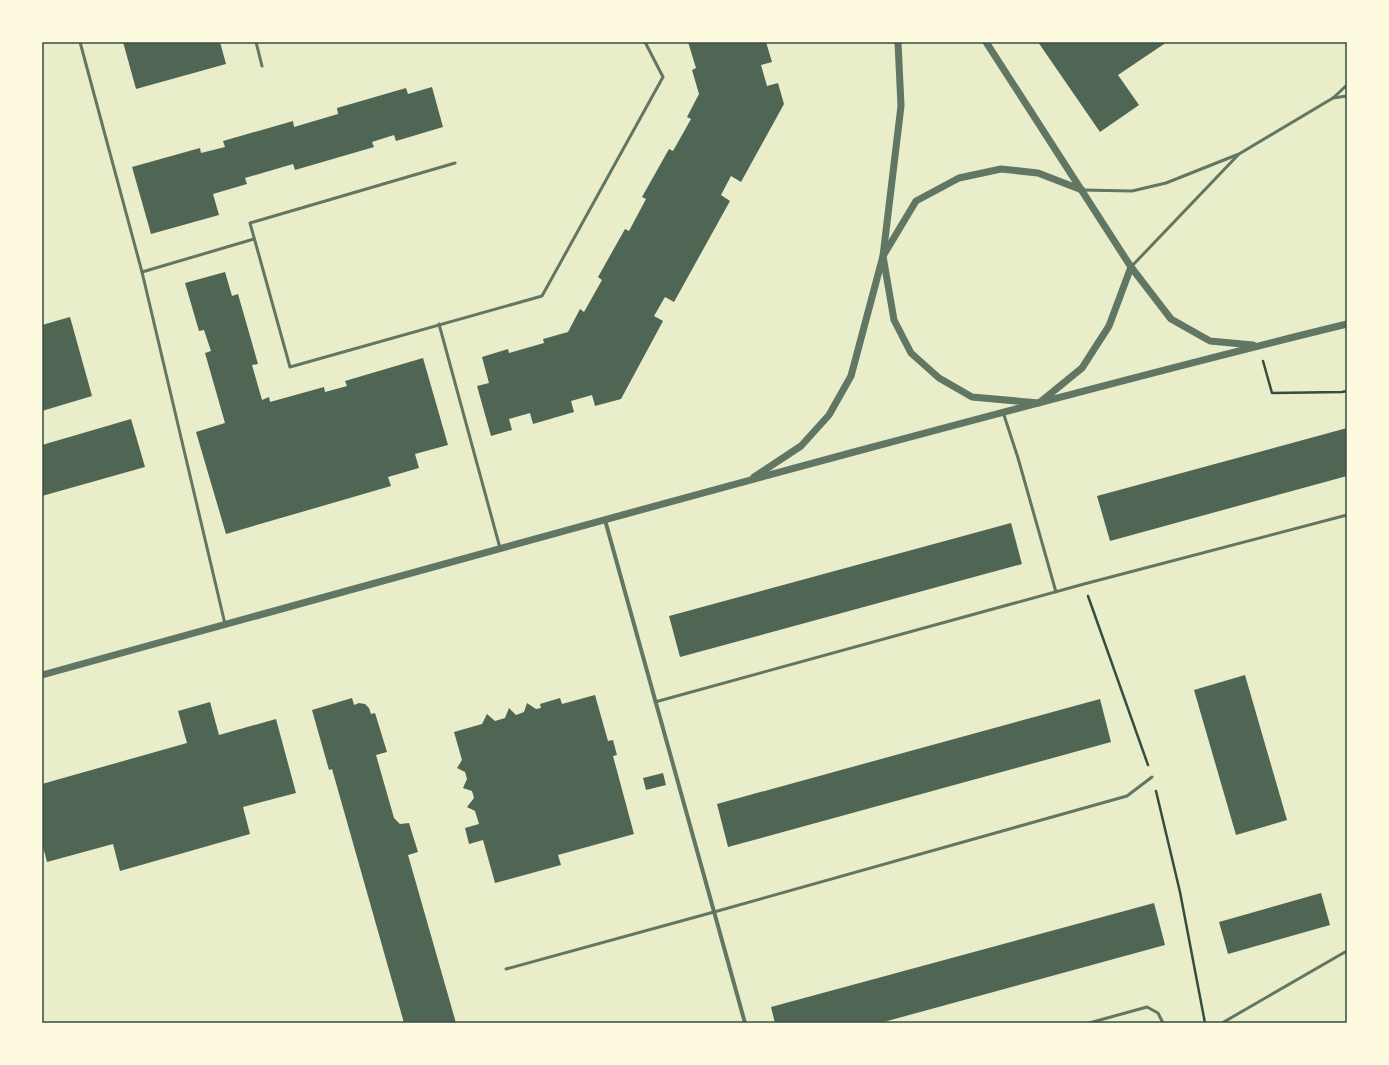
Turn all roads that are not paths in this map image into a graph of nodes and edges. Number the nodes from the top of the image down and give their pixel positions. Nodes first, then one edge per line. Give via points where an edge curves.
1 (80, 42) edge
2 (256, 42) edge
3 (645, 42) edge
4 (898, 42) edge
5 (986, 42) edge
6 (262, 66) dead end
7 (1347, 85) edge
8 (1347, 96) edge
9 (1333, 98) junction
10 (1239, 154) junction
11 (455, 163) dead end
12 (1082, 190) junction
13 (254, 239) junction
14 (884, 256) junction
15 (1131, 267) junction
16 (142, 272) junction
17 (439, 324) junction
18 (1347, 324) edge
19 (1259, 345) junction
20 (1039, 403) junction
21 (1003, 412) junction
22 (749, 481) junction
23 (1347, 515) edge
24 (605, 520) junction
25 (501, 549) junction
26 (1056, 592) junction
27 (225, 624) junction
28 (42, 675) edge
29 (655, 702) junction
30 (1152, 777) road end
31 (714, 912) junction
32 (1347, 954) edge
33 (506, 969) dead end
34 (744, 1023) edge
35 (1089, 1023) edge
36 (1164, 1023) edge
37 (1222, 1023) edge

1 - 16 lane
2 - 6 lane
3 - 17 lane via 663,77 542,296
4 - 14 street via 900,106
5 - 12 street
7 - 9 lane
8 - 9 lane
9 - 10 lane
10 - 12 lane via 1166,183 1132,191
10 - 15 lane
11 - 13 lane via 250,223
12 - 14 street via 1038,173 1002,169 959,178 916,201
12 - 15 street
13 - 16 lane
13 - 17 lane via 290,367
14 - 20 street via 894,320 911,353 939,378 972,397
14 - 22 street via 851,376 829,415 801,446
15 - 19 street via 1171,319 1210,341
15 - 20 street via 1109,326 1082,368
16 - 27 lane
17 - 25 lane
18 - 19 street
19 - 20 street
20 - 21 street
21 - 22 street
21 - 26 lane
22 - 24 street
23 - 26 lane
24 - 25 street
24 - 29 street
25 - 27 street
26 - 29 lane
27 - 28 street
29 - 31 street
30 - 31 lane via 1126,796
31 - 33 lane
31 - 34 street
32 - 37 lane via 1345,952
35 - 36 lane via 1147,1007 1158,1013

